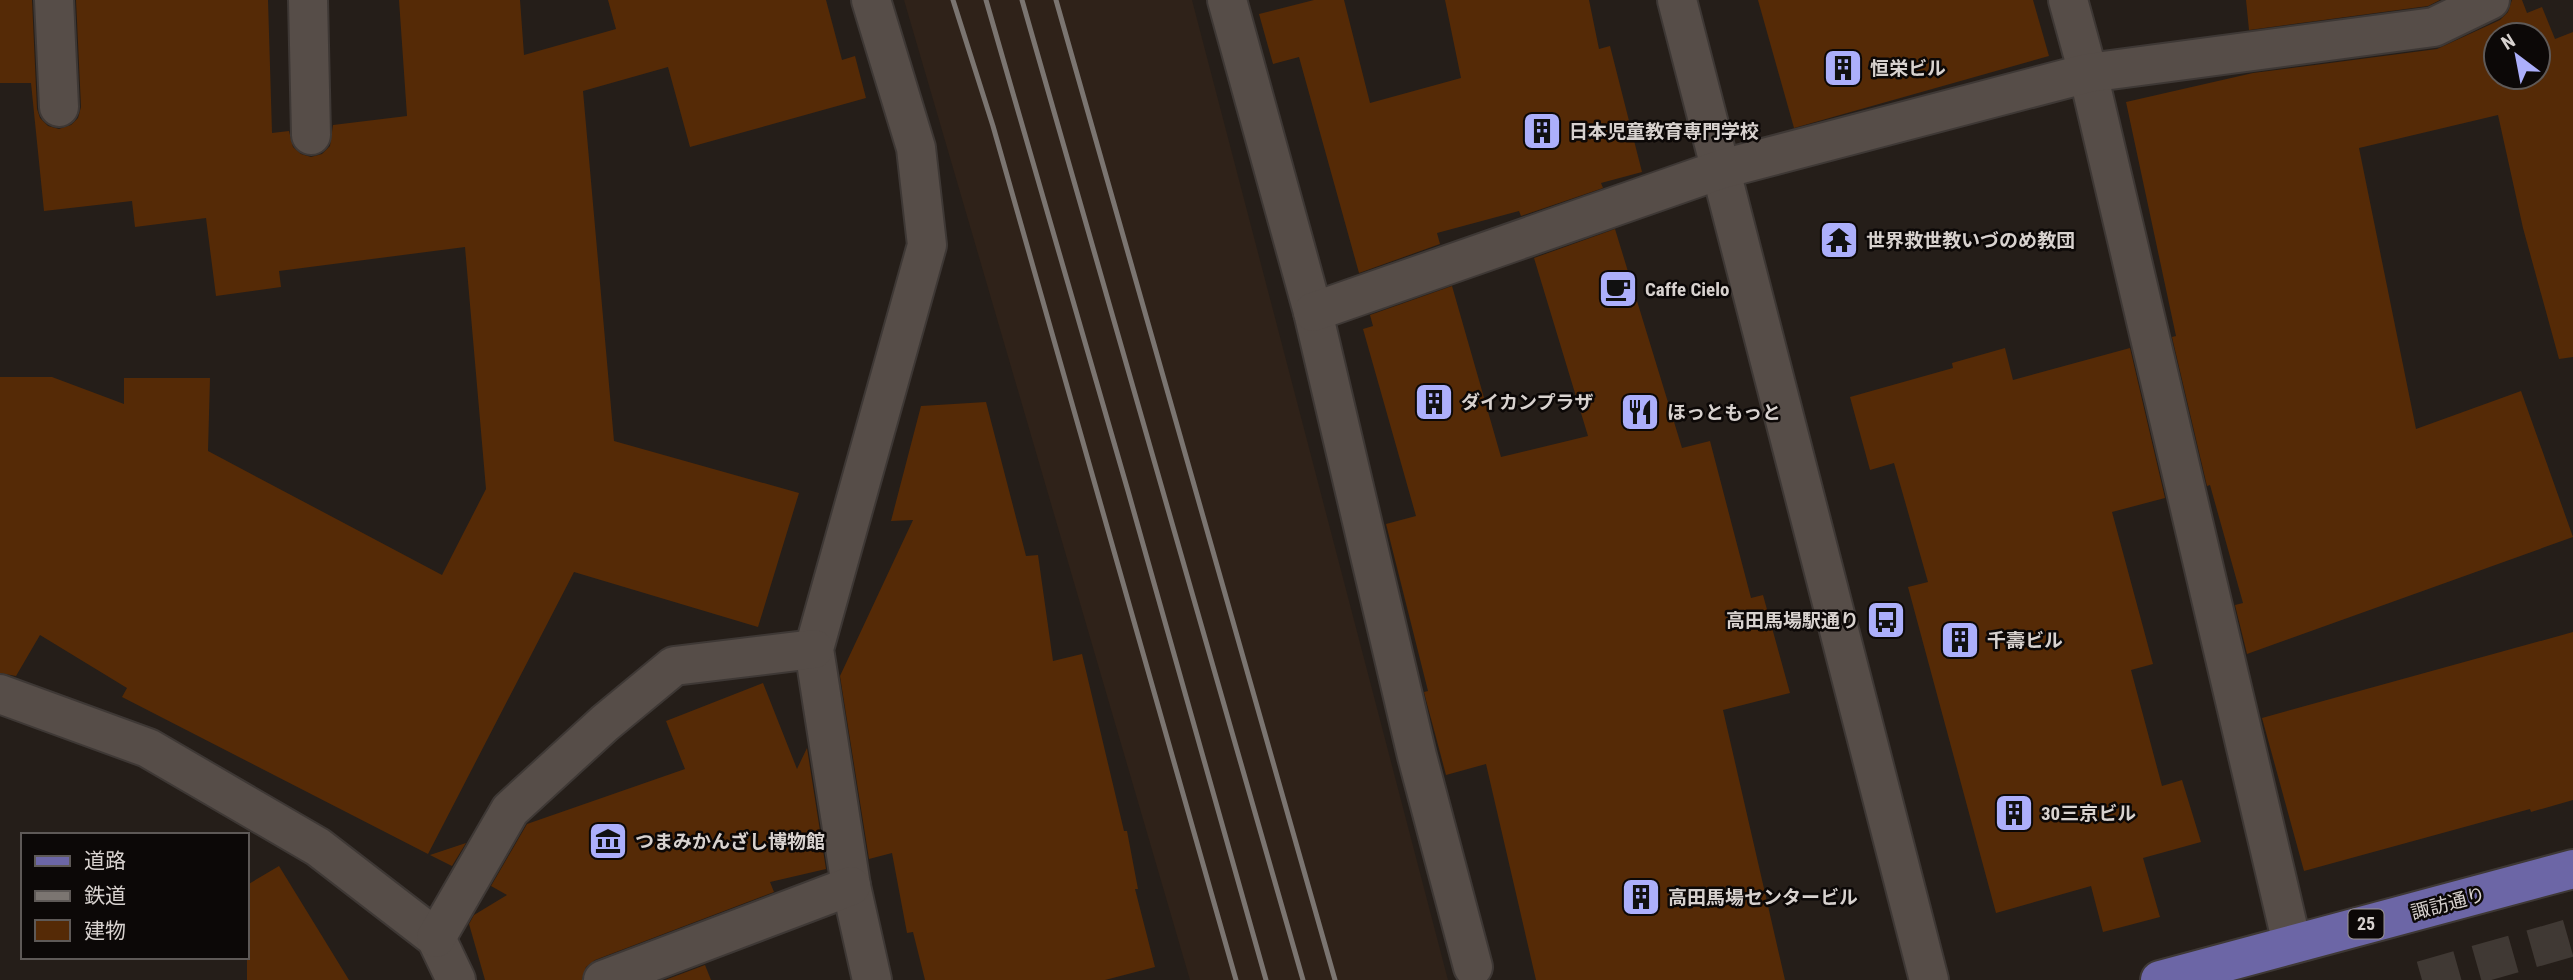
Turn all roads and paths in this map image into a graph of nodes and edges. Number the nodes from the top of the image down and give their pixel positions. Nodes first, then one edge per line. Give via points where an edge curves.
1 (54, 0) edge
2 (308, 0) edge
3 (871, 0) edge
4 (1227, 0) edge
5 (1677, 0) edge
6 (2068, 0) edge
7 (2490, 0) edge
8 (2088, 73) junction
9 (59, 107) dead end
10 (311, 135) dead end
11 (1722, 169) junction
12 (1313, 312) junction
13 (814, 649) junction
14 (0, 694) edge
15 (2573, 869) edge
16 (851, 886) junction
17 (436, 938) junction
18 (2292, 944) junction
19 (1473, 967) dead end
20 (456, 980) edge
21 (603, 980) edge
22 (872, 980) edge
23 (1929, 980) edge
24 (2160, 980) edge

1 - 9 street
2 - 10 street
3 - 13 street via 916,148 927,245
4 - 12 street
5 - 11 street
6 - 8 street
7 - 8 street via 2434,27
8 - 11 street
8 - 18 street
11 - 12 street
11 - 23 street
12 - 19 street via 1417,756
13 - 16 street
13 - 17 street via 674,666 510,810
14 - 17 street via 148,748 318,847
15 - 18 main road, 諏訪通り / 25
16 - 21 street
16 - 22 street
17 - 20 street
18 - 24 main road, 諏訪通り / 25

